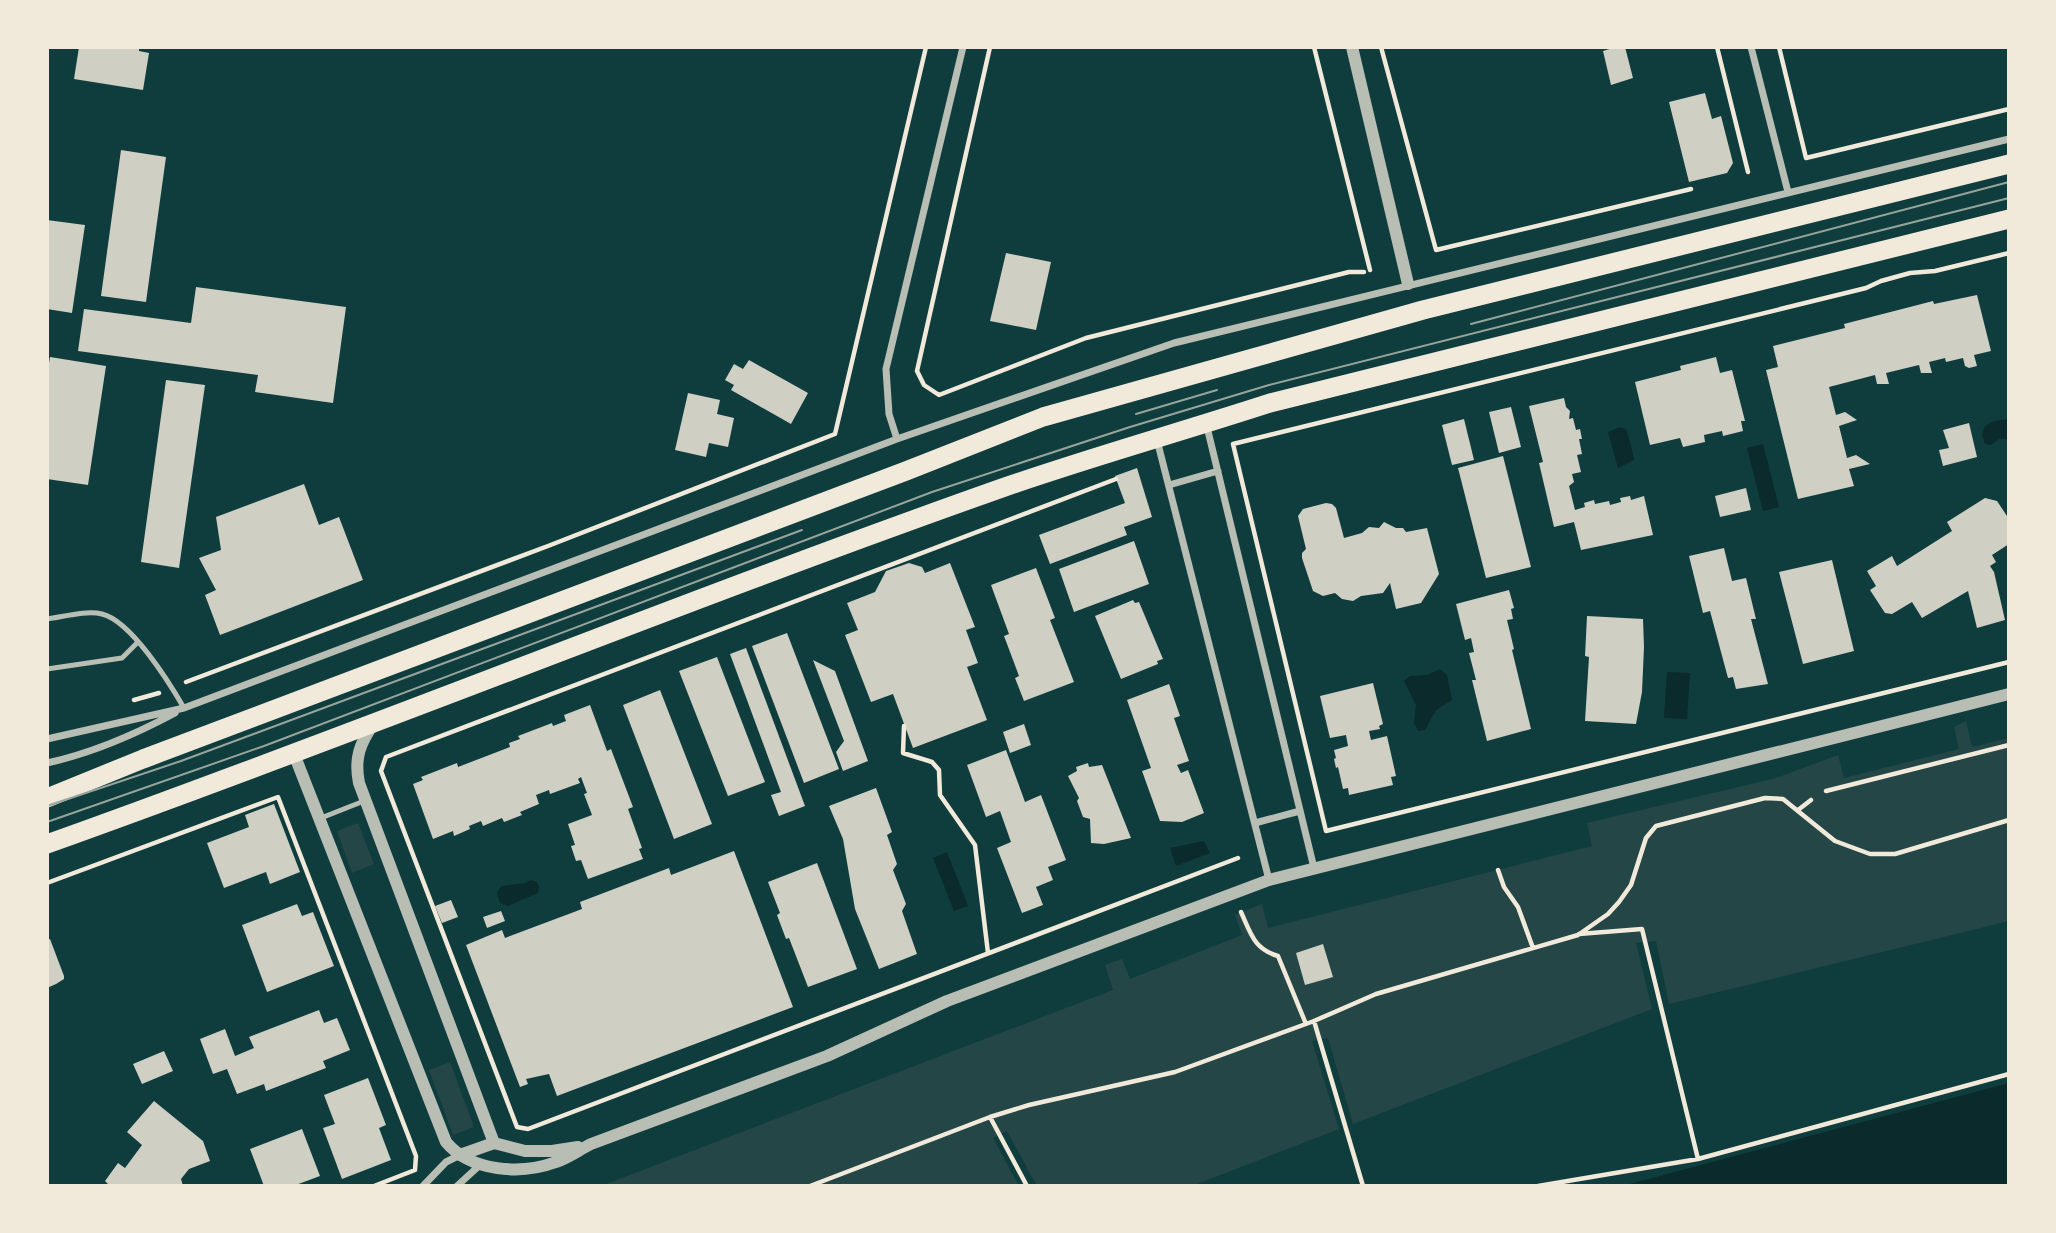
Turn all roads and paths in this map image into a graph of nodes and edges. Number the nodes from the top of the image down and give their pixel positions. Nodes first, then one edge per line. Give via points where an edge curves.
1 (926, 47) edge
2 (963, 47) edge
3 (990, 47) edge
4 (1314, 47) edge
5 (1352, 47) edge
6 (1381, 47) edge
7 (1717, 47) edge
8 (1751, 47) edge
9 (1779, 47) edge
10 (2009, 109) edge
11 (2009, 139) edge
12 (2009, 164) edge
13 (1748, 172) dead end
14 (1691, 189) dead end
15 (1788, 192) junction
16 (2004, 223) edge
17 (2009, 253) edge
18 (1370, 270) dead end
19 (1364, 272) dead end
20 (1408, 284) junction
21 (1206, 422) junction
22 (1157, 437) junction
23 (897, 439) junction
24 (1218, 471) junction
25 (1116, 480) dead end
26 (1169, 485) junction
27 (47, 619) edge
28 (138, 642) junction
29 (2009, 662) edge
30 (47, 669) edge
31 (186, 682) dead end
32 (2009, 694) edge
33 (184, 708) junction
34 (374, 723) junction
35 (904, 726) dead end
36 (47, 739) edge
37 (2009, 745) edge
38 (294, 754) junction
39 (47, 763) edge
40 (1826, 791) dead end
41 (47, 798) edge
42 (1811, 800) dead end
43 (365, 801) junction
44 (1798, 810) junction
45 (1300, 811) junction
46 (318, 819) junction
47 (2009, 820) edge
48 (1255, 823) junction
49 (47, 844) edge
50 (1238, 858) dead end
51 (1314, 868) junction
52 (1498, 870) dead end
53 (1269, 880) junction
54 (47, 883) edge
55 (1241, 912) dead end
56 (1578, 934) junction
57 (1533, 948) junction
58 (988, 953) junction
59 (1314, 1021) junction
60 (1306, 1024) junction
61 (2009, 1074) edge
62 (990, 1117) junction
63 (494, 1143) junction
64 (591, 1144) junction
65 (460, 1155) junction
66 (1698, 1159) junction
67 (481, 1164) junction
68 (374, 1186) edge
69 (423, 1186) edge
70 (457, 1186) edge
71 (810, 1186) edge
72 (1027, 1186) edge
73 (1363, 1186) edge
74 (1538, 1186) edge

1 - 31 path via 835,434
2 - 23 street via 886,369 889,414
3 - 19 path via 917,371 924,385 939,395 1086,338
4 - 18 path
5 - 20 street
6 - 14 path via 1436,250
7 - 13 path
8 - 15 street
9 - 10 path via 1806,158
11 - 15 street
12 - 41 highway via 1423,310 1043,417
15 - 20 street
16 - 21 highway
17 - 29 path via 1935,271 1910,272 1866,288 1233,444 1326,831
20 - 23 street via 1174,343
21 - 22 highway
21 - 24 street
22 - 26 street
22 - 34 highway via 877,533
23 - 33 street
24 - 26 street
24 - 45 street
25 - 58 path via 386,757 381,771 517,1127 528,1129
26 - 48 street
27 - 28 lane via 104,615
28 - 30 lane via 116,660
28 - 33 lane
32 - 51 street
33 - 36 street
33 - 39 street via 132,736
34 - 38 highway
34 - 43 street via 356,762
35 - 58 path via 903,752 932,762 939,771 940,795 975,845
37 - 40 path
38 - 46 street
38 - 49 highway
42 - 44 path
43 - 46 lane
43 - 63 street
44 - 47 path via 1835,841 1870,854 1895,854
44 - 56 path via 1783,799 1765,798 1656,826 1646,838 1631,885 1619,902
45 - 48 street
45 - 51 street
46 - 65 street via 446,1142
48 - 53 street
50 - 58 path
51 - 53 street
52 - 57 path
53 - 64 street via 947,1001 819,1059
54 - 68 path via 278,797 416,1156 415,1170
55 - 60 path via 1257,944 1278,956
56 - 57 path
56 - 66 path via 1642,929
57 - 59 path via 1376,994
59 - 60 path
59 - 73 path
60 - 62 path via 1175,1072
61 - 66 path
62 - 71 path
62 - 72 path
63 - 64 street via 536,1151
63 - 65 street
63 - 67 street
64 - 67 street via 535,1168
65 - 67 street
65 - 69 street via 446,1162
66 - 74 path
67 - 70 street

